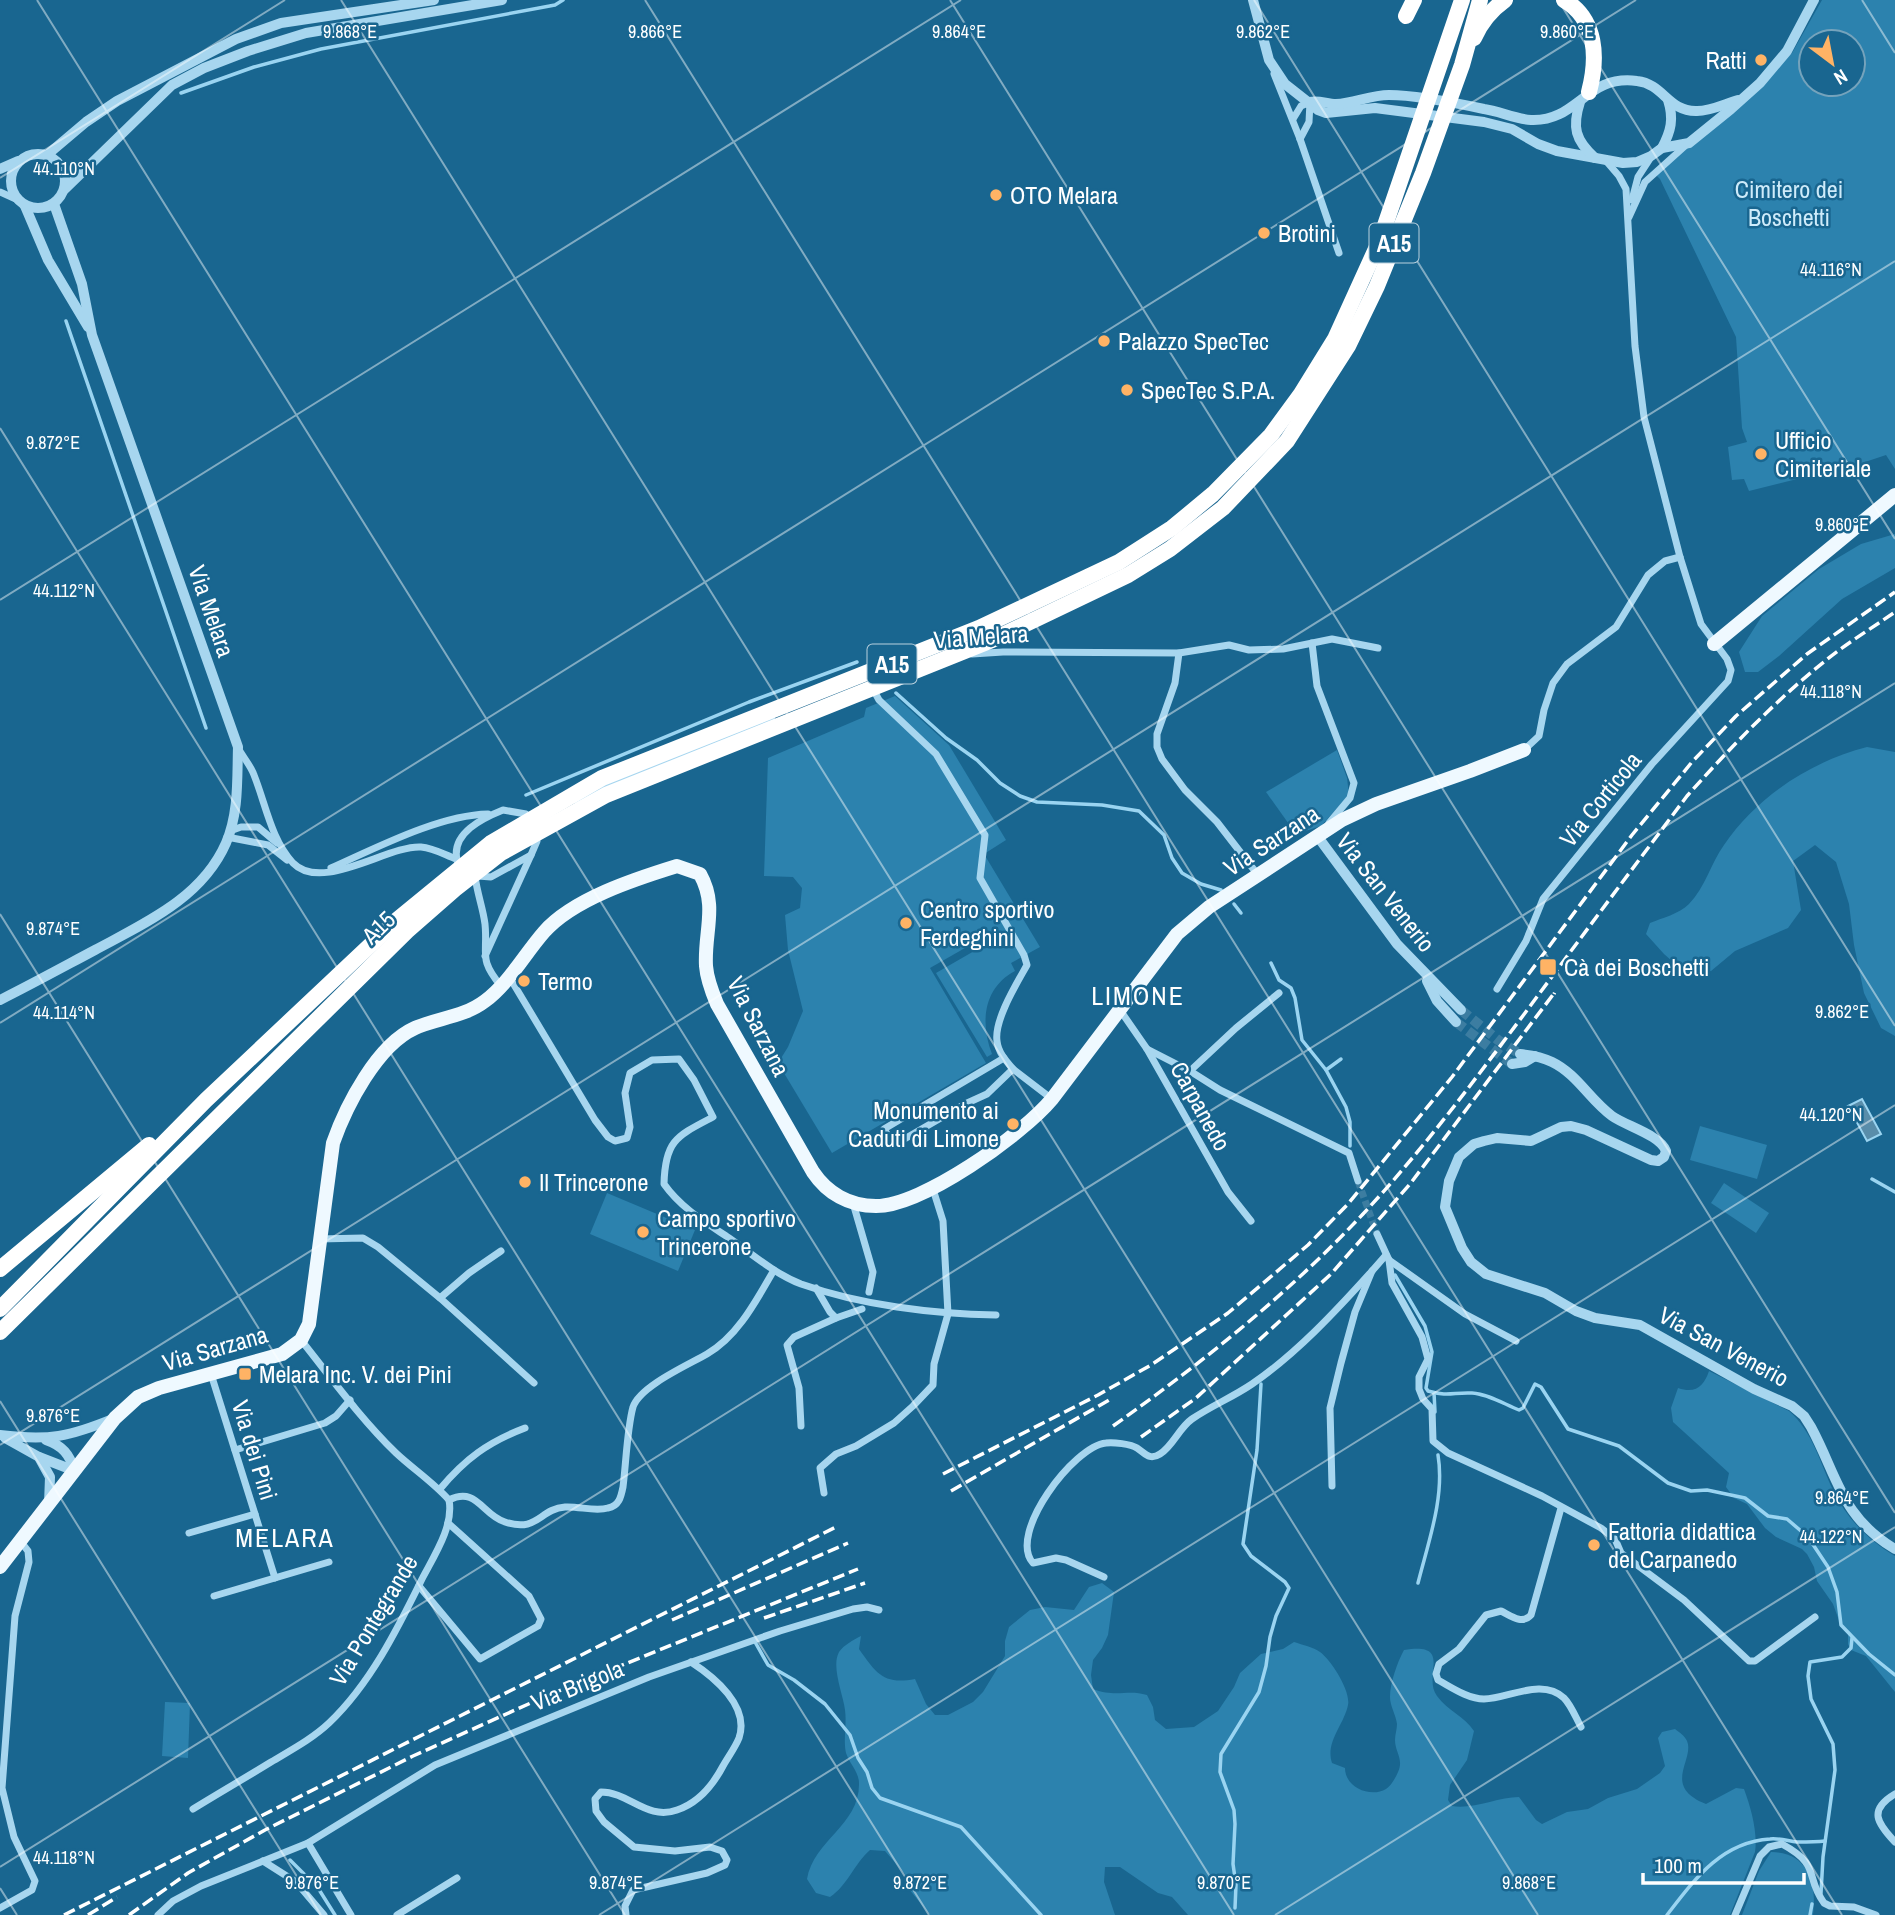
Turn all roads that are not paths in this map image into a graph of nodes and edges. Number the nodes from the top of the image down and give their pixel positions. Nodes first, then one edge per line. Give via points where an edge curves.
1 (434, 0) edge
2 (502, 0) edge
3 (1253, 0) edge
4 (1414, 0) edge
5 (1462, 0) edge
6 (1479, 0) edge
7 (1505, 0) edge
8 (1814, 0) edge
9 (1571, 1) edge
10 (1406, 16) dead end
11 (1473, 33) junction
12 (1269, 60) junction
13 (1585, 97) junction
14 (1668, 100) junction
15 (1738, 100) junction
16 (1310, 102) junction
17 (1326, 113) junction
18 (1293, 119) junction
19 (1309, 122) junction
20 (1300, 139) junction
21 (1689, 143) junction
22 (1662, 148) junction
23 (47, 155) junction
24 (1651, 156) junction
25 (20, 160) junction
26 (1602, 160) junction
27 (0, 169) edge
28 (65, 189) junction
29 (0, 192) edge
30 (21, 203) junction
31 (54, 204) junction
32 (1628, 221) junction
33 (1339, 253) dead end
34 (92, 335) junction
35 (1895, 495) edge
36 (1680, 557) junction
37 (1312, 643) junction
38 (1714, 644) junction
39 (1378, 648) dead end
40 (1179, 653) junction
41 (870, 682) junction
42 (238, 747) junction
43 (1524, 750) joint
44 (569, 805) junction
45 (492, 814) junction
46 (526, 814) junction
47 (228, 834) junction
48 (1318, 837) junction
49 (537, 841) junction
50 (282, 849) junction
51 (531, 855) junction
52 (456, 859) junction
53 (294, 864) junction
54 (324, 871) junction
55 (1258, 875) junction
56 (475, 876) junction
57 (450, 884) junction
58 (402, 925) junction
59 (485, 957) junction
60 (1422, 972) junction
61 (506, 982) junction
62 (1497, 989) dead end
63 (1279, 993) dead end
64 (0, 1000) edge
65 (1119, 1010) junction
66 (1461, 1010) tunnel mouth
67 (1456, 1022) tunnel mouth
68 (1147, 1049) junction
69 (1520, 1054) tunnel mouth
70 (1535, 1056) junction
71 (1004, 1058) junction
72 (1512, 1064) dead end
73 (1013, 1069) junction
74 (1190, 1071) junction
75 (1052, 1099) junction
76 (206, 1100) junction
77 (1359, 1181) tunnel mouth
78 (932, 1186) junction
79 (853, 1202) junction
80 (1251, 1221) dead end
81 (1377, 1234) tunnel mouth
82 (319, 1239) junction
83 (501, 1251) dead end
84 (1388, 1258) junction
85 (0, 1269) edge
86 (774, 1270) junction
87 (1372, 1271) junction
88 (816, 1288) junction
89 (869, 1292) dead end
90 (440, 1298) junction
91 (862, 1308) dead end
92 (0, 1309) edge
93 (948, 1314) junction
94 (996, 1315) dead end
95 (836, 1318) junction
96 (0, 1332) edge
97 (302, 1340) junction
98 (1517, 1341) dead end
99 (211, 1374) junction
100 (534, 1382) dead end
101 (350, 1400) junction
102 (115, 1418) junction
103 (801, 1426) dead end
104 (525, 1428) dead end
105 (0, 1435) edge
106 (43, 1439) junction
107 (235, 1450) junction
108 (39, 1457) junction
109 (75, 1471) junction
110 (1332, 1486) dead end
111 (440, 1489) junction
112 (824, 1493) dead end
113 (449, 1500) junction
114 (49, 1505) junction
115 (1561, 1508) junction
116 (255, 1514) junction
117 (448, 1522) junction
118 (189, 1533) dead end
119 (21, 1542) junction
120 (1895, 1549) edge
121 (329, 1562) dead end
122 (0, 1567) edge
123 (1104, 1577) dead end
124 (275, 1578) junction
125 (419, 1586) junction
126 (214, 1596) dead end
127 (879, 1610) dead end
128 (1815, 1617) dead end
129 (691, 1662) junction
130 (1581, 1727) dead end
131 (1895, 1794) edge
132 (192, 1809) dead end
133 (1895, 1842) edge
134 (308, 1843) junction
135 (262, 1861) junction
136 (457, 1878) dead end
137 (0, 1908) edge
138 (158, 1915) edge
139 (324, 1915) edge
140 (351, 1915) edge
141 (397, 1915) edge
142 (626, 1915) edge
143 (1735, 1915) edge
144 (1875, 1915) edge

1 - 23 street via 281,23 236,39 117,101
2 - 28 street via 306,33 204,68 172,85
3 - 12 street
4 - 10 highway
5 - 57 highway, A15 / A15 via 1380,240 1335,339 1271,435 1213,494 1172,528 1119,562 979,628 602,779 491,844
6 - 11 highway, A15 / A15
7 - 11 highway
8 - 15 street via 1787,51 1760,83
9 - 13 highway via 1585,20 1595,51
11 - 57 highway, A15 / A15 via 1377,286 1348,346 1287,441 1223,508 1128,575 992,640 606,795
12 - 16 street via 1285,84
12 - 18 street
13 - 14 street via 1598,86 1638,81 1651,84
13 - 16 street via 1562,113 1530,120 1388,95 1334,104
13 - 26 street via 1574,119 1577,135 1586,150
14 - 15 street via 1677,108 1695,111
14 - 22 street via 1671,130
15 - 21 street
16 - 17 street
16 - 18 street via 1301,106
16 - 19 street
17 - 19 street
17 - 26 street via 1375,107 1471,119 1512,129 1557,151
18 - 20 street
19 - 20 street
20 - 33 street
21 - 22 street
21 - 32 street via 1645,181
22 - 24 street
23 - 25 street via 38,153
23 - 28 street via 63,169
24 - 26 street via 1637,162
24 - 32 street via 1638,177
25 - 27 street
25 - 30 street via 11,179
26 - 32 street via 1626,189
28 - 31 street
29 - 30 street
30 - 31 street via 40,209
30 - 34 street
31 - 34 street via 82,284
32 - 36 street, Via Corticola via 1642,407
34 - 42 street, Via Melara
35 - 38 main road
36 - 38 street, Via Corticola via 1701,624
36 - 43 street via 1665,561 1648,575 1616,627 1567,664 1553,683 1539,736
37 - 39 street, Via Melara via 1332,639
37 - 40 street, Via Melara via 1250,650 1229,645
37 - 48 street via 1317,686 1354,783 1350,798
38 - 62 street, Via Corticola via 1727,659 1728,681 1543,899 1526,941
40 - 41 street, Via Melara via 1003,652 932,658
40 - 55 street via 1157,747 1185,790
41 - 44 street, Via Melara via 632,775
41 - 71 street via 879,700 936,754 985,835 980,878 1027,965 997,1032
42 - 47 street via 237,800
42 - 50 street, Via Melara via 253,772
43 - 48 main road, Via Sarzana via 1376,804
44 - 46 street, Via Melara
44 - 49 street, Via Melara
45 - 46 street via 503,810
45 - 52 street via 466,831
45 - 54 street via 467,815
46 - 49 street
47 - 50 street via 241,827 258,827
47 - 53 street via 268,845
47 - 64 street via 217,858 184,897
48 - 55 main road, Via Sarzana
48 - 60 street, Via San Venerio
49 - 51 street
50 - 53 street, Via Melara
51 - 56 street via 491,877
51 - 59 street
52 - 54 street via 419,847
52 - 56 street via 465,875
53 - 54 street via 307,871
55 - 65 main road, Via Sarzana via 1185,926
56 - 59 street via 485,925
57 - 58 highway, A15 / A15
58 - 76 highway, A15
58 - 96 highway, A15
59 - 61 street via 488,968
60 - 66 street, Via San Venerio
60 - 67 street, Via San Venerio via 1437,1001
61 - 79 main road, Via Sarzana via 562,915 677,866 700,874 710,904 706,968 717,1004 818,1181 841,1199
61 - 82 main road, Via Sarzana via 483,1003 460,1015 415,1028 396,1039 373,1068 333,1143
61 - 86 street via 608,1137 626,1138 630,1127 625,1093 630,1073 652,1060 679,1059 713,1117 680,1135 669,1149 664,1184 676,1201
63 - 74 street
65 - 68 street, Carpanedo
65 - 75 main road, Via Sarzana
68 - 74 street
68 - 80 street, Carpanedo via 1228,1192
69 - 70 street, Via San Venerio
70 - 72 street
70 - 120 street, Via San Venerio via 1569,1073 1611,1116 1660,1142 1666,1151 1658,1161 1651,1160 1572,1126 1531,1141 1497,1138 1474,1144 1455,1165 1445,1207 1471,1262 1486,1274 1545,1293 1576,1311 1640,1325 1792,1406 1811,1427 1847,1505 1863,1525
71 - 73 street
71 - 73 street via 884,1129 894,1145 987,1094
73 - 75 street
74 - 77 street via 1349,1153
75 - 78 main road, Via Sarzana via 1005,1142
76 - 85 highway
76 - 92 highway, A15
78 - 79 main road, Via Sarzana via 898,1202 876,1206
78 - 93 street via 943,1221
79 - 89 street via 873,1272
81 - 84 street
82 - 90 street via 363,1238
82 - 97 main road, Via Sarzana via 309,1324
83 - 90 street
84 - 87 street
84 - 98 street via 1465,1314
84 - 115 street via 1392,1283 1422,1337 1427,1359 1419,1389 1432,1409 1433,1441 1448,1453
86 - 88 street
86 - 113 street via 735,1331 710,1352 669,1374 634,1404 617,1504 550,1510 529,1525 502,1522 469,1496
87 - 110 street via 1355,1312 1330,1408
87 - 123 street via 1283,1358 1253,1383 1190,1421 1162,1453 1143,1455 1136,1448 1108,1442 1067,1469 1035,1514 1026,1547 1030,1559 1033,1563 1066,1560
88 - 93 street
88 - 95 street
90 - 100 street
91 - 95 street
93 - 94 street
93 - 112 street via 933,1385 894,1423 836,1454 820,1468
95 - 103 street via 794,1337 787,1345 799,1388
97 - 99 main road, Via Sarzana via 282,1354
97 - 101 street
99 - 102 main road, Via Sarzana via 138,1397
99 - 107 street, Via dei Pini
101 - 107 street via 325,1423
101 - 111 street via 399,1455
102 - 106 street
102 - 109 main road, Via Sarzana
104 - 111 street via 496,1439 458,1468
105 - 106 street
105 - 108 street
106 - 109 street via 66,1451
107 - 116 street, Via dei Pini
108 - 109 street
108 - 114 street via 50,1477
109 - 114 main road, Via Sarzana
111 - 113 street
113 - 117 street, Via Pontegrande
114 - 119 main road, Via Sarzana
115 - 128 street via 1615,1539 1621,1553 1685,1600 1749,1661
115 - 130 street via 1531,1615 1521,1621 1501,1611 1486,1615 1460,1649 1439,1664 1436,1674 1438,1680 1475,1698 1549,1691 1563,1697
116 - 118 street
116 - 124 street, Via dei Pini
117 - 125 street, Via Pontegrande
117 - 125 street via 529,1596 541,1619 538,1626 480,1659
119 - 122 main road, Via Sarzana
119 - 137 street via 29,1562 15,1616 2,1788 14,1838 35,1881 32,1890
121 - 124 street
124 - 126 street
125 - 132 street, Via Pontegrande via 364,1682 329,1723
127 - 129 street, Via Brigola via 853,1609
129 - 134 street, Via Brigola via 435,1765
129 - 142 street via 713,1676 741,1720 739,1737 717,1777 698,1799 677,1810 645,1810 610,1792 601,1792 594,1805 604,1822 634,1847 675,1851 710,1847 722,1851 727,1860 707,1873 633,1890
131 - 133 street via 1882,1803 1877,1815
134 - 135 street, Via Brigola
134 - 140 street
135 - 138 street, Via Brigola via 201,1886
135 - 139 street via 296,1882
136 - 141 street
143 - 144 street via 1760,1856 1769,1847 1782,1844 1803,1857 1824,1903

